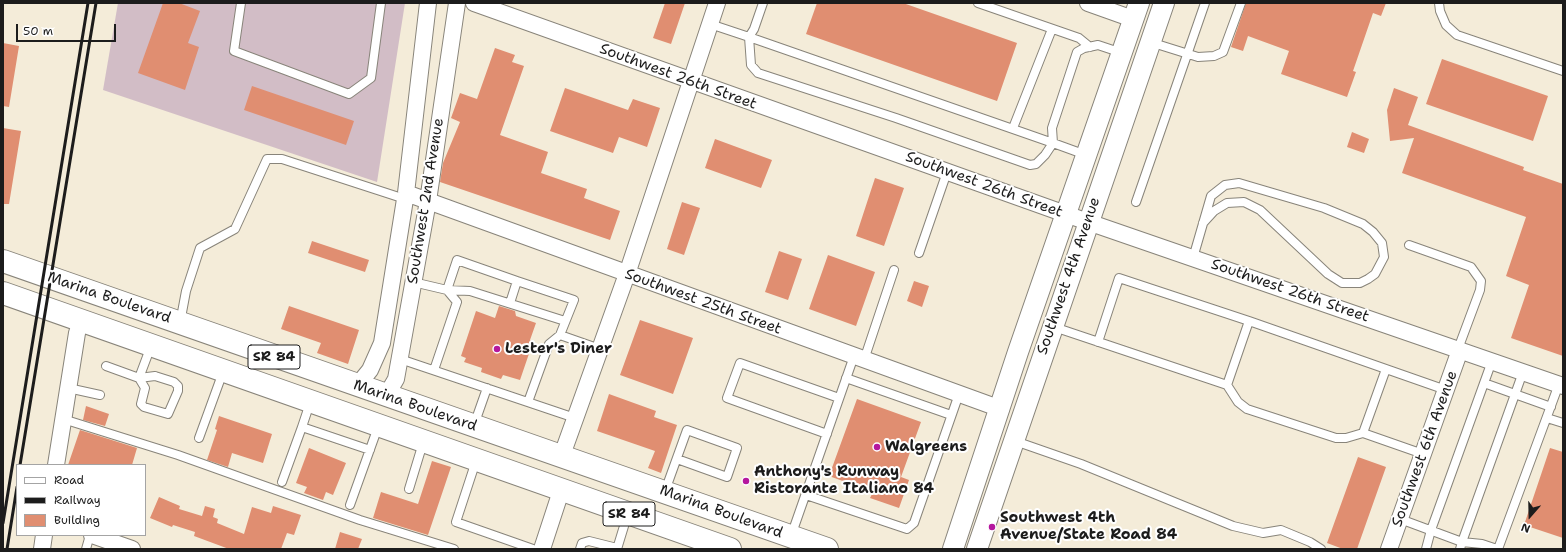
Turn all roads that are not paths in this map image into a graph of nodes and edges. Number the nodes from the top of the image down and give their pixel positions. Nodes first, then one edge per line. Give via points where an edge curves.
1 (241, 3) edge
2 (381, 3) edge
3 (428, 3) edge
4 (457, 3) edge
5 (474, 3) edge
6 (718, 3) edge
7 (763, 3) edge
8 (978, 3) edge
9 (1088, 3) edge
10 (1164, 3) edge
11 (1205, 3) edge
12 (1241, 3) edge
13 (1439, 3) edge
14 (1136, 11) edge
15 (710, 24) junction
16 (1052, 29) junction
17 (749, 36) junction
18 (1150, 42) junction
19 (1090, 47) junction
20 (1122, 53) junction
21 (1188, 54) junction
22 (1563, 71) edge
23 (691, 82) junction
24 (1012, 128) junction
25 (1053, 143) junction
26 (1086, 155) junction
27 (947, 172) junction
28 (406, 196) junction
29 (428, 201) junction
30 (1136, 202) dead end
31 (1066, 214) junction
32 (1088, 222) junction
33 (1204, 223) junction
34 (1409, 246) dead end
35 (918, 253) dead end
36 (1193, 258) junction
37 (3, 261) edge
38 (894, 270) dead end
39 (627, 274) junction
40 (517, 281) junction
41 (413, 282) junction
42 (447, 290) junction
43 (3, 293) edge
44 (117, 301) junction
45 (510, 303) junction
46 (80, 320) junction
47 (1249, 320) junction
48 (566, 321) junction
49 (180, 324) junction
50 (1052, 327) junction
51 (560, 335) junction
52 (1098, 342) junction
53 (151, 345) junction
54 (600, 349) junction
55 (1459, 350) junction
56 (859, 358) junction
57 (400, 359) junction
58 (1492, 361) junction
59 (106, 366) dead end
60 (1386, 368) junction
61 (434, 370) junction
62 (223, 371) junction
63 (1523, 372) junction
64 (139, 378) junction
65 (846, 378) junction
66 (1484, 383) junction
67 (1227, 385) junction
68 (1561, 385) edge
69 (357, 386) junction
70 (68, 388) junction
71 (487, 388) junction
72 (1446, 390) junction
73 (959, 394) junction
74 (100, 395) dead end
75 (1514, 395) junction
76 (386, 396) junction
77 (839, 398) junction
78 (310, 402) junction
79 (528, 402) junction
80 (1551, 407) junction
81 (1001, 409) junction
82 (951, 415) junction
83 (575, 418) junction
84 (1547, 418) junction
85 (63, 419) junction
86 (1563, 423) edge
87 (302, 426) junction
88 (378, 426) junction
89 (474, 426) junction
90 (1363, 433) junction
91 (827, 434) junction
92 (199, 438) dead end
93 (1015, 441) junction
94 (424, 442) junction
95 (370, 450) junction
96 (1423, 454) junction
97 (562, 455) junction
98 (677, 459) junction
99 (476, 461) junction
100 (56, 464) edge
101 (595, 467) junction
102 (527, 478) junction
103 (282, 482) dead end
104 (409, 489) dead end
105 (561, 490) junction
106 (665, 492) junction
107 (806, 495) junction
108 (350, 505) dead end
109 (628, 514) junction
110 (1400, 519) junction
111 (1431, 530) junction
112 (44, 536) edge
113 (91, 536) edge
114 (94, 536) edge
115 (791, 536) junction
116 (1461, 546) edge
117 (42, 549) edge
118 (86, 549) edge
119 (132, 549) edge
120 (454, 549) edge
121 (533, 549) edge
122 (542, 549) edge
123 (580, 549) edge
124 (617, 549) edge
125 (729, 549) edge
126 (827, 549) edge
127 (953, 549) edge
128 (977, 549) edge
129 (1320, 549) edge
130 (1389, 549) edge
131 (1426, 549) edge
132 (1498, 549) edge

1 - 2 lane via 234,51 349,94 371,78
3 - 28 street, Southwest 2nd Avenue
4 - 29 street, Southwest 2nd Avenue
5 - 23 street, Southwest 26th Street
6 - 15 street
7 - 17 lane
8 - 16 lane
9 - 14 street
10 - 18 street, Southwest 4th Avenue
11 - 21 lane
12 - 21 lane via 1223,52 1214,56 1198,57
13 - 22 lane via 1446,25 1457,35
14 - 20 street, Southwest 4th Avenue
15 - 17 lane
15 - 23 street
16 - 19 lane via 1078,38
16 - 24 lane
17 - 24 lane
17 - 25 lane via 751,65 758,73 1030,165 1036,164
18 - 21 lane
18 - 32 street, Southwest 4th Avenue
19 - 20 lane via 1098,45
19 - 25 lane via 1077,52 1052,128
20 - 26 street, Southwest 4th Avenue
21 - 30 lane
23 - 27 street, Southwest 26th Street
23 - 39 street
24 - 25 lane
25 - 26 lane
26 - 31 street, Southwest 4th Avenue
27 - 31 street, Southwest 26th Street
27 - 35 lane
28 - 29 street, Southwest 25th Street
28 - 49 lane via 282,158 268,159 235,229 200,248 186,291
28 - 69 street, Southwest 2nd Avenue via 382,343 370,370
29 - 39 street, Southwest 25th Street
29 - 41 street, Southwest 2nd Avenue
31 - 32 street, Southwest 26th Street
31 - 81 street, Southwest 4th Avenue
32 - 36 street, Southwest 26th Street
32 - 50 street, Southwest 4th Avenue
33 - 33 lane via 1214,211 1227,203 1244,202 1260,210 1313,262 1342,283 1368,279 1376,274 1384,257 1382,243 1363,224 1324,208 1240,184 1225,185 1211,196
33 - 36 lane
34 - 55 lane via 1471,268 1481,281
36 - 55 street, Southwest 26th Street
37 - 44 main road, Marina Boulevard / SR 84
38 - 56 lane
39 - 54 street
39 - 56 street, Southwest 25th Street
40 - 42 lane via 457,260
40 - 45 lane
40 - 48 lane via 574,300
41 - 42 lane
41 - 57 street, Southwest 2nd Avenue
42 - 45 lane via 470,291
42 - 61 lane via 457,302
43 - 46 main road, Marina Boulevard / SR 84
44 - 46 main road via 98,305
44 - 49 main road, Marina Boulevard / SR 84
45 - 48 lane
46 - 53 main road, Marina Boulevard / SR 84
46 - 70 street
47 - 52 lane via 1119,278
47 - 60 lane
47 - 67 lane
48 - 51 lane
49 - 69 main road, Marina Boulevard / SR 84
50 - 52 lane
50 - 93 street, Southwest 4th Avenue
51 - 54 lane
51 - 79 lane via 549,344
52 - 67 lane
53 - 62 main road, Marina Boulevard / SR 84
53 - 64 lane
54 - 83 street
55 - 58 street, Southwest 26th Street
55 - 72 street, Southwest 6th Avenue
56 - 65 lane
56 - 73 street, Southwest 25th Street
57 - 61 lane
57 - 76 street, Southwest 2nd Avenue via 396,381
58 - 63 street, Southwest 26th Street
58 - 66 lane
59 - 64 lane
60 - 72 lane
60 - 90 lane
61 - 71 lane
62 - 78 main road, Marina Boulevard / SR 84
62 - 92 lane
63 - 68 street, Southwest 26th Street
63 - 75 lane
64 - 64 lane via 145,388 141,404 168,414 178,386 156,376
65 - 77 lane
65 - 82 lane
66 - 75 lane
66 - 111 lane
67 - 90 lane via 1238,402 1247,409 1336,438
68 - 80 lane
69 - 76 main road, Marina Boulevard / SR 84
70 - 74 lane
70 - 85 street
71 - 79 lane
71 - 89 lane
72 - 96 street, Southwest 6th Avenue
73 - 81 street, Southwest 25th Street
73 - 82 lane
75 - 80 lane
75 - 116 lane
76 - 78 main road via 362,405 339,406
76 - 89 main road, Marina Boulevard / SR 84
77 - 91 lane
77 - 91 lane via 740,363 730,391 728,398
78 - 87 lane
78 - 88 main road, Marina Boulevard / SR 84
79 - 83 lane
80 - 84 lane
81 - 127 street, Southwest 4th Avenue
82 - 107 lane via 914,523 907,529
83 - 97 street
84 - 86 lane
84 - 132 lane
85 - 100 street
85 - 120 lane via 178,455 360,520
87 - 95 lane
87 - 103 lane
88 - 94 main road, Marina Boulevard / SR 84
88 - 95 lane
89 - 97 main road, Marina Boulevard / SR 84
90 - 96 lane
91 - 107 lane
93 - 128 street, Southwest 4th Avenue
93 - 129 lane via 1081,464 1233,526 1263,532 1281,530
94 - 99 main road, Marina Boulevard / SR 84
94 - 104 lane
95 - 108 lane
96 - 110 street, Southwest 6th Avenue
97 - 101 main road, Marina Boulevard / SR 84
97 - 102 main road via 547,470
98 - 98 lane via 687,430 737,448 727,478
98 - 106 lane
99 - 102 main road, Marina Boulevard / SR 84
99 - 121 lane via 456,522
101 - 105 main road via 575,476
101 - 106 main road, Marina Boulevard / SR 84
102 - 105 main road, Marina Boulevard / SR 84
105 - 109 main road, Marina Boulevard / SR 84
105 - 122 street
106 - 115 main road, Marina Boulevard / SR 84
107 - 115 lane
109 - 124 lane
109 - 125 main road, Marina Boulevard / SR 84
110 - 111 lane
110 - 130 street, Southwest 6th Avenue
111 - 116 lane
111 - 131 lane
112 - 117 street
113 - 118 lane
114 - 119 street
115 - 126 main road, Marina Boulevard / SR 84
116 - 132 lane via 1482,544
123 - 124 lane via 582,543 590,541

